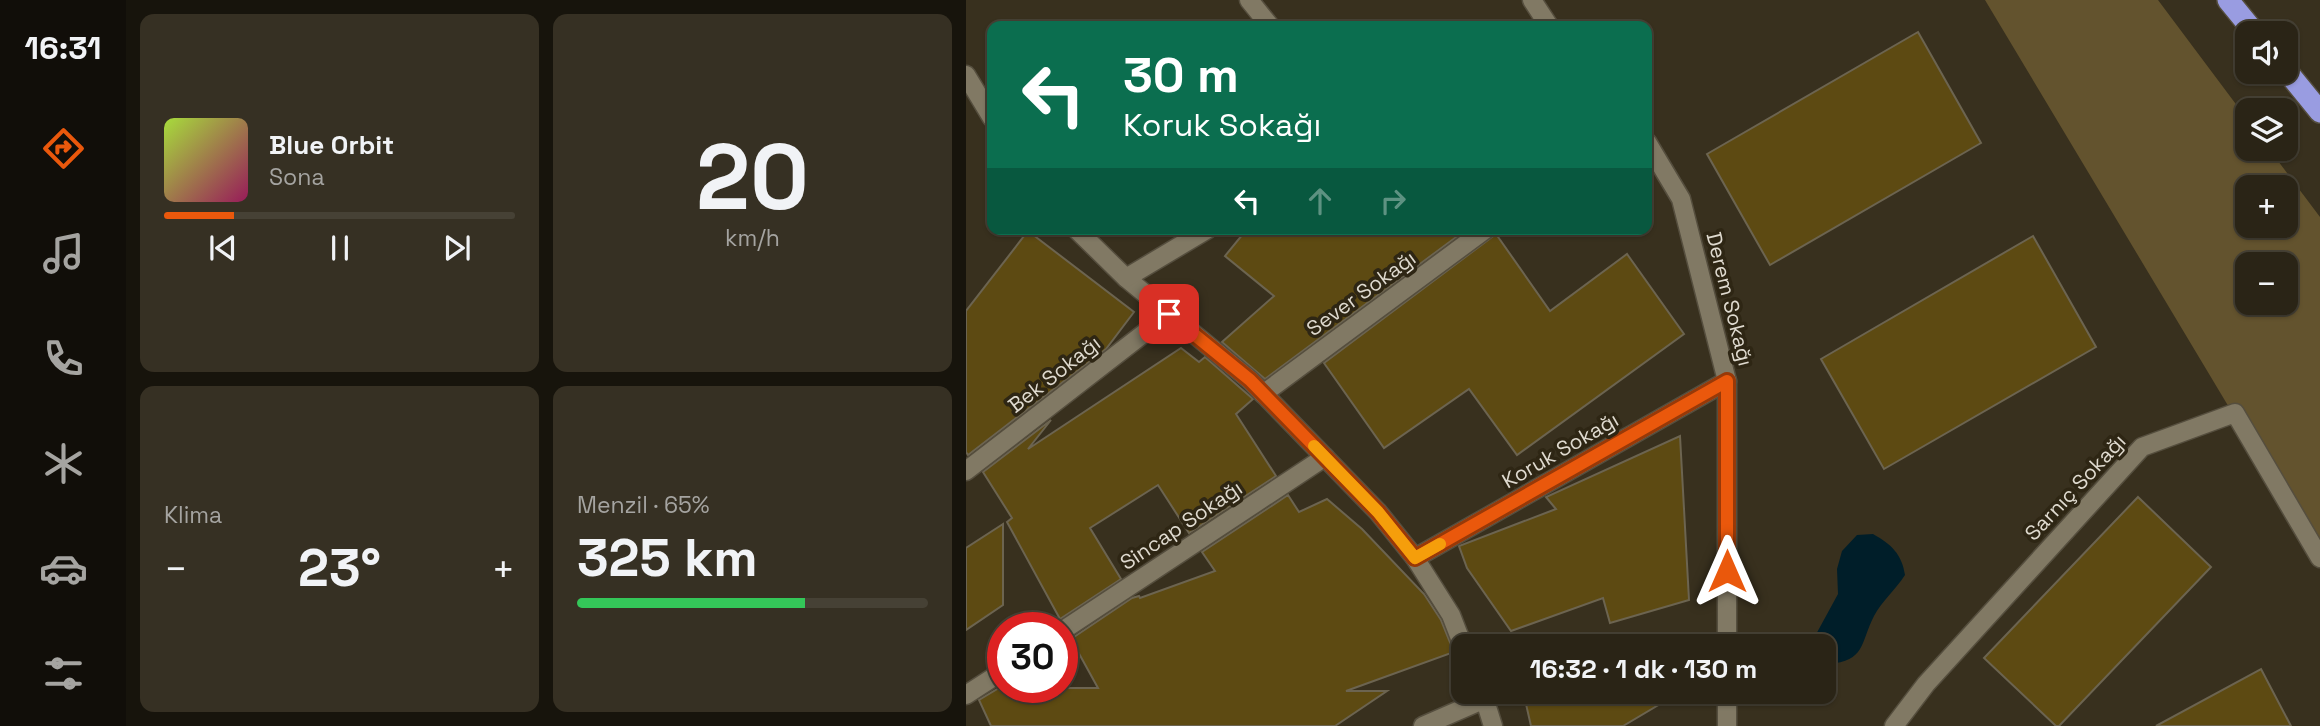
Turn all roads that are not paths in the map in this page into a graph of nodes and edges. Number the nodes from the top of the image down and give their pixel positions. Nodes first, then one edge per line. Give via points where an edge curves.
1 (1249, 0) edge
2 (1532, 0) edge
3 (2228, 0) edge
4 (1266, 21) edge
5 (1546, 21) edge
6 (2245, 21) edge
7 (966, 75) edge
8 (2297, 84) edge
9 (2316, 108) edge
10 (987, 110) edge
11 (1652, 150) edge
12 (1082, 235) edge
13 (1198, 235) edge
14 (1478, 235) edge
15 (1126, 278) junction
16 (1169, 314) junction
17 (1727, 381) junction
18 (1263, 394) junction
19 (1325, 457) junction
20 (966, 471) edge
21 (1415, 558) junction
22 (2320, 558) edge
23 (1078, 620) edge
24 (1458, 634) edge
25 (1727, 634) edge
26 (987, 681) edge
27 (966, 695) edge
28 (1466, 704) edge
29 (1486, 704) edge
30 (1727, 704) edge
31 (1423, 726) edge
32 (1493, 726) edge
33 (1727, 726) edge
34 (1894, 726) edge

1 - 4 street
2 - 5 street
3 - 6 highway
7 - 10 street
8 - 9 highway
11 - 17 street, Derem Sokağı via 1681,199
12 - 15 street
13 - 15 street
14 - 18 street, Sever Sokağı
15 - 16 street
16 - 18 street
16 - 20 street, Bek Sokağı
17 - 21 street, Koruk Sokağı
17 - 25 street, Derem Sokağı
18 - 19 street
19 - 21 street
19 - 23 street, Sincap Sokağı
21 - 24 street
22 - 34 street, Sarnıç Sokağı via 2235,413 2142,447 1926,684
26 - 27 street
28 - 31 street
29 - 32 street
30 - 33 street

